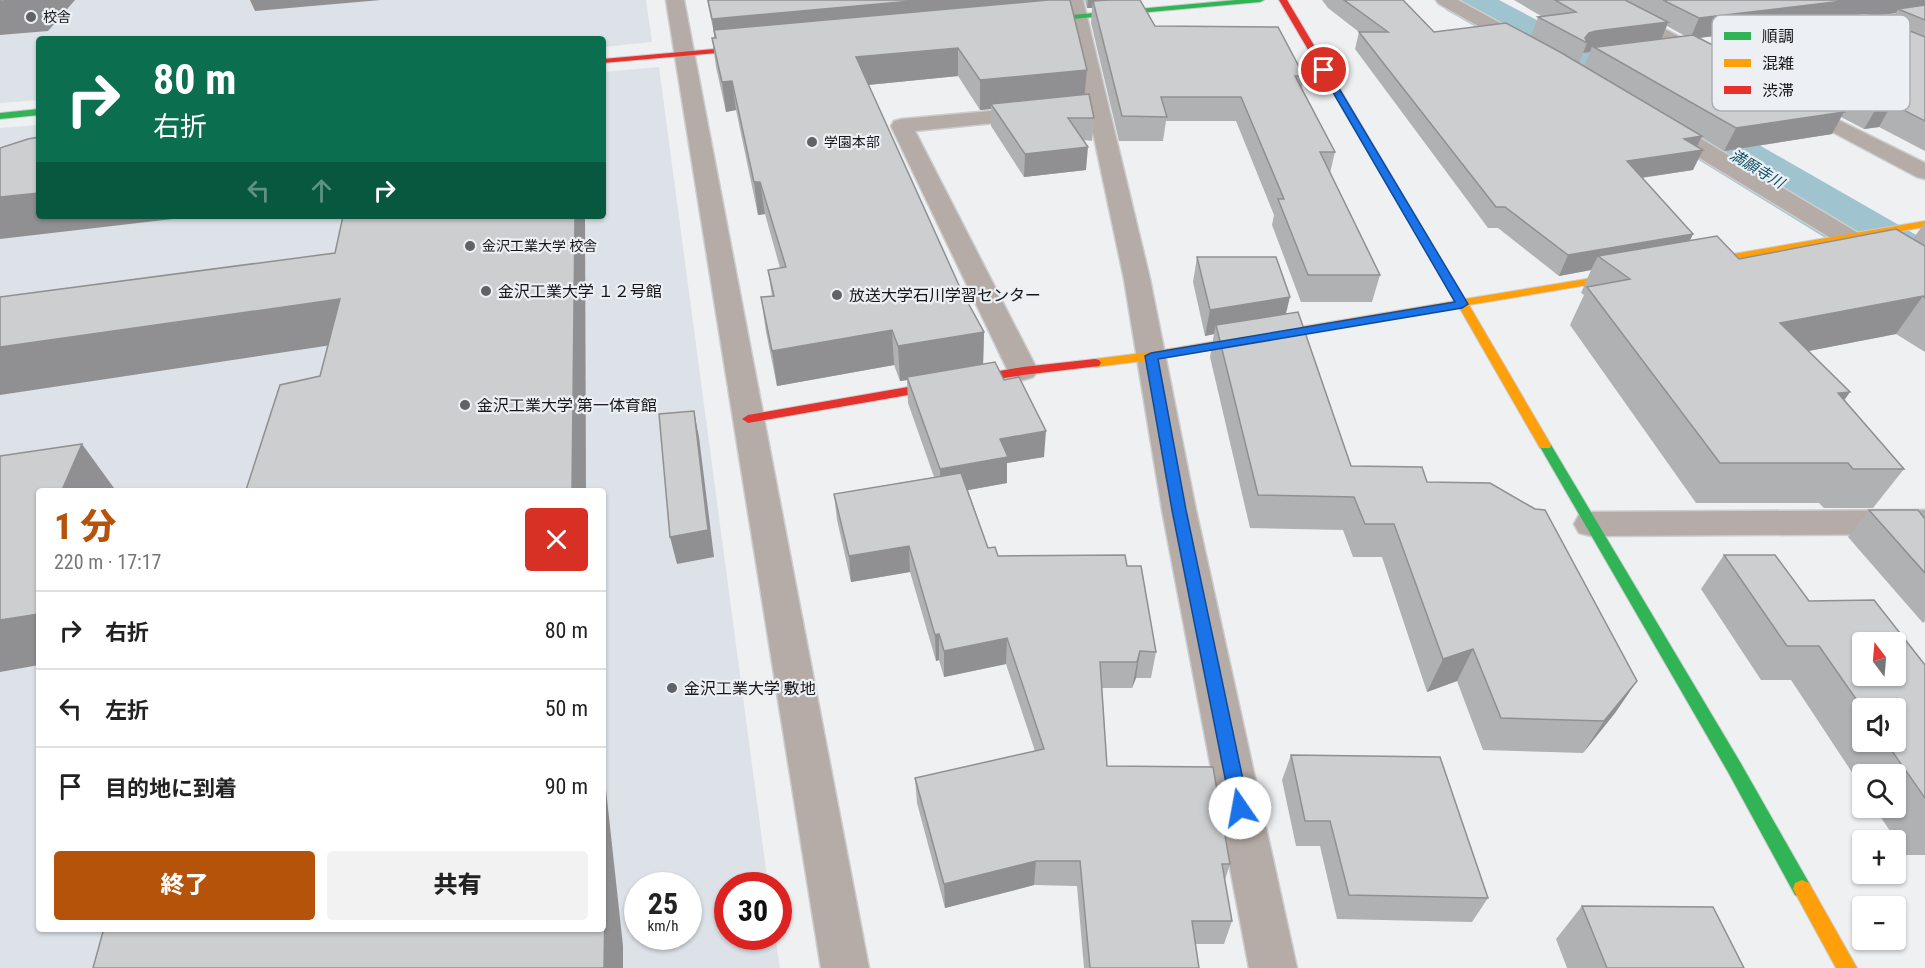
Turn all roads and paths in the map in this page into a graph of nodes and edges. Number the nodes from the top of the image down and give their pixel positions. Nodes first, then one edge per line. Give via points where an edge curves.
1 (675, 0) edge
2 (1260, 0) edge
3 (1283, 0) edge
4 (1445, 0) edge
5 (1597, 0) edge
6 (1076, 8) edge
7 (1925, 16) edge
8 (1910, 18) edge
9 (1018, 22) edge
10 (1712, 44) edge
11 (771, 46) edge
12 (1685, 47) junction
13 (1653, 52) edge
14 (685, 54) junction
15 (1551, 59) edge
16 (1712, 61) edge
17 (606, 62) edge
18 (1076, 109) junction
19 (1808, 111) edge
20 (36, 112) edge
21 (1643, 114) edge
22 (0, 116) edge
23 (1925, 172) edge
24 (1925, 224) edge
25 (1852, 237) junction
26 (1684, 266) edge
27 (1637, 274) edge
28 (1925, 284) edge
29 (1462, 304) junction
30 (1151, 356) junction
31 (1023, 371) junction
32 (748, 419) junction
33 (1925, 522) edge
34 (1591, 524) junction
35 (845, 968) edge
36 (1273, 968) edge
37 (1847, 968) edge

1 - 14 street
2 - 6 street
3 - 29 street
4 - 15 street
5 - 12 street
6 - 9 street
6 - 18 street
7 - 8 street
10 - 12 street
11 - 14 street
12 - 13 street
12 - 16 street
14 - 17 street
14 - 32 street
18 - 30 street via 1137,279
18 - 31 street via 902,126
19 - 23 street
20 - 22 street
21 - 25 street
24 - 25 street
25 - 26 street
25 - 28 street
27 - 29 street
29 - 30 street
29 - 34 street
30 - 31 street
30 - 36 street
31 - 32 street
32 - 35 street
33 - 34 street
34 - 37 street

